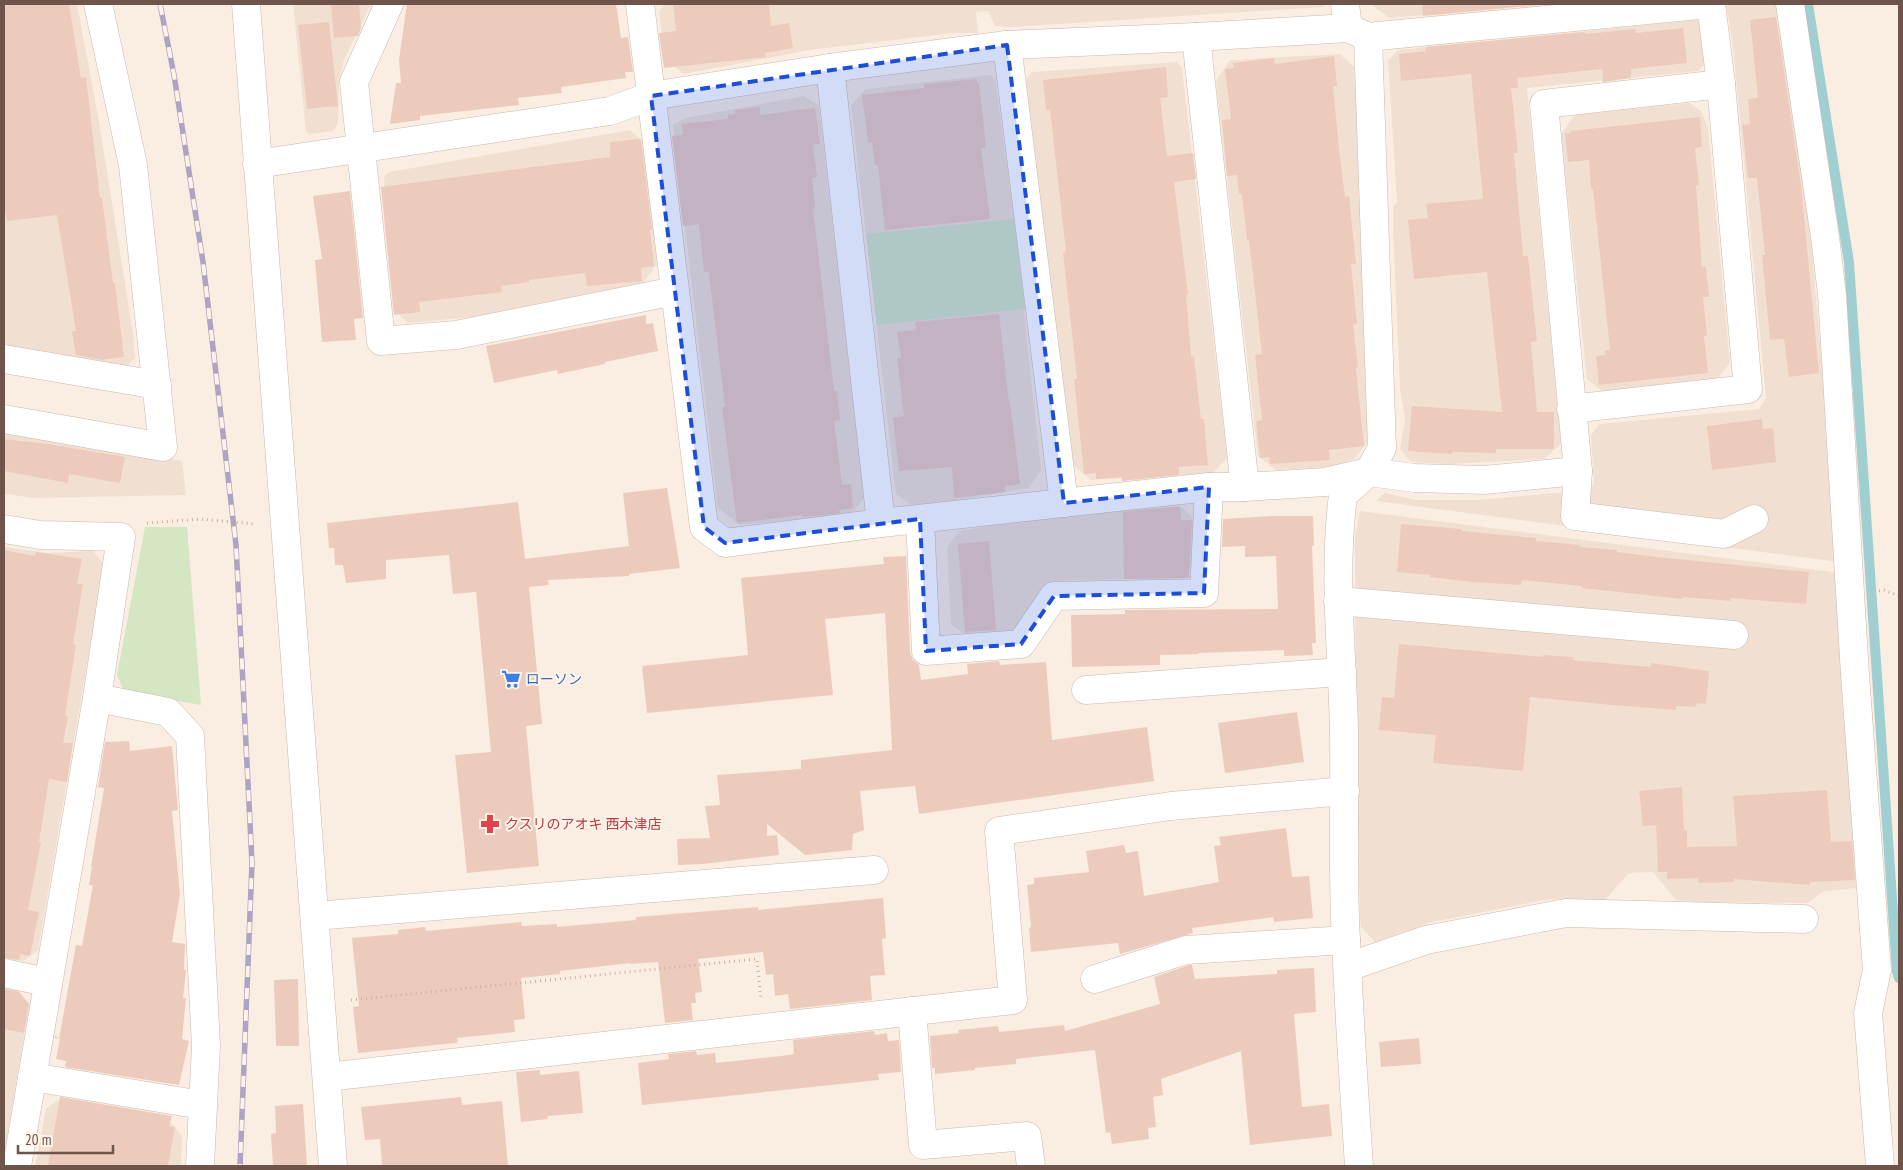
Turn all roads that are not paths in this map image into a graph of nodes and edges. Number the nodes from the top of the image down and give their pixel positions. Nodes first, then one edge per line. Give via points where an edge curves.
1 (98, 4) edge
2 (246, 4) edge
3 (389, 4) edge
4 (640, 4) edge
5 (1710, 4) edge
6 (1790, 4) edge
7 (1354, 23) edge
8 (1196, 37) junction
9 (1007, 45) junction
10 (830, 68) junction
11 (1721, 84) junction
12 (651, 96) junction
13 (360, 150) junction
14 (257, 164) junction
15 (675, 291) junction
16 (4, 359) edge
17 (157, 385) junction
18 (1571, 410) junction
19 (4, 419) edge
20 (1578, 471) junction
21 (1369, 472) junction
22 (1245, 487) junction
23 (1209, 488) junction
24 (1064, 503) junction
25 (920, 519) junction
26 (1754, 519) dead end
27 (881, 523) junction
28 (4, 529) edge
29 (1338, 601) junction
30 (1734, 635) dead end
31 (1342, 672) junction
32 (1086, 690) dead end
33 (97, 698) junction
34 (1345, 791) junction
35 (874, 870) dead end
36 (315, 916) junction
37 (1804, 919) dead end
38 (1346, 940) junction
39 (1348, 967) junction
40 (4, 973) edge
41 (1095, 979) dead end
42 (47, 982) junction
43 (912, 1012) junction
44 (32, 1077) junction
45 (327, 1077) junction
46 (202, 1105) junction
47 (17, 1166) edge
48 (200, 1166) edge
49 (333, 1166) edge
50 (1030, 1166) edge
51 (1359, 1166) edge
52 (1880, 1166) edge

1 - 17 street via 133,165
2 - 14 street
3 - 13 street via 354,82
4 - 12 street
5 - 7 street
5 - 11 street
6 - 52 street via 1832,294 1877,970 1868,1012
7 - 8 street
7 - 21 street via 1382,448
8 - 9 street
8 - 22 street
9 - 10 street
9 - 24 street
10 - 12 street
10 - 27 street
11 - 18 street via 1748,389
11 - 18 street via 1544,104
12 - 13 street via 610,111
12 - 15 street
13 - 14 street
13 - 15 street via 381,341 456,335
14 - 36 street
15 - 27 street via 704,527 725,543
16 - 17 street
17 - 19 street via 163,447
18 - 20 street
20 - 21 street via 1484,480 1414,478
20 - 26 street via 1575,516 1724,534
21 - 22 street via 1325,482
21 - 29 street via 1343,495 1338,530
22 - 23 street
23 - 24 street
23 - 25 street via 1204,593 1054,596 1021,644 926,651
24 - 25 street
25 - 27 street
28 - 33 street via 40,535 121,537
29 - 30 street
29 - 31 street
31 - 32 street
31 - 34 street
33 - 42 street
33 - 46 street via 168,712 190,736 206,1046
34 - 38 street
34 - 43 street via 1171,806 999,831 1012,1000
35 - 36 street
36 - 45 street
37 - 39 street via 1566,913 1426,940
38 - 39 street
38 - 41 street via 1186,950
39 - 51 street
40 - 42 street
42 - 44 street
43 - 45 street
43 - 50 street via 923,1145 1027,1136
44 - 46 street
44 - 47 street
45 - 49 street
46 - 48 street

